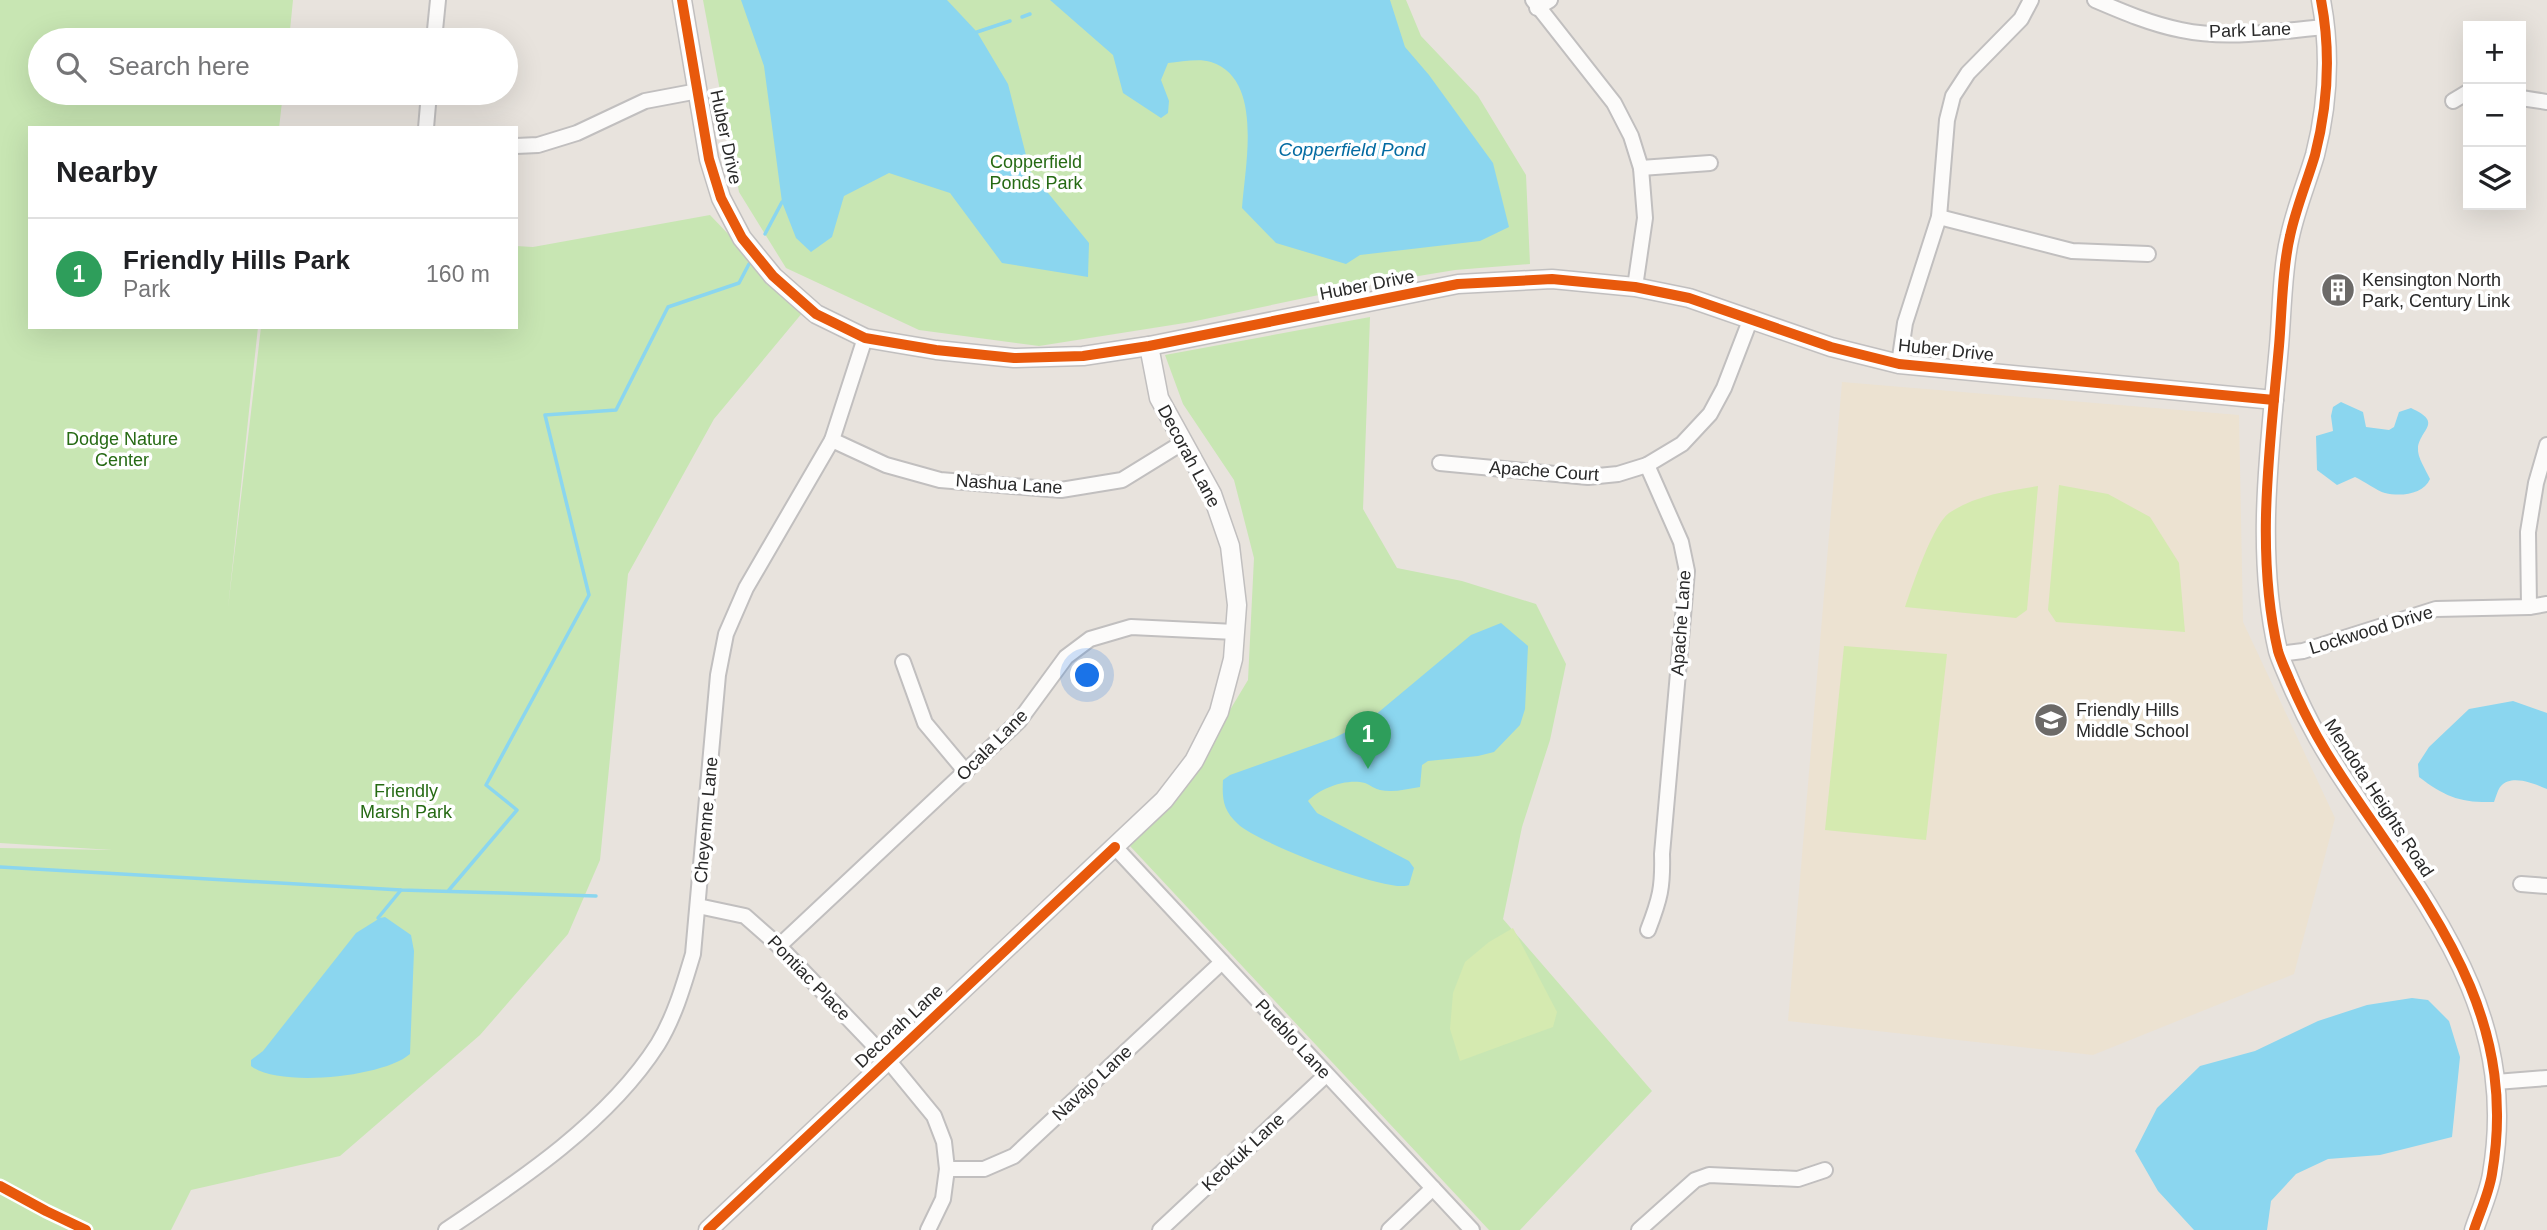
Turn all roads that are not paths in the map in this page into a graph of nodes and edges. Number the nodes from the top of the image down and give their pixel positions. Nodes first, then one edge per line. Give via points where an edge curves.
1 (438, 0) edge
2 (682, 0) edge
3 (2031, 0) edge
4 (2095, 0) edge
5 (2321, 0) edge
6 (1540, 3) edge
7 (2326, 27) junction
8 (435, 28) edge
9 (698, 91) junction
10 (2463, 95) edge
11 (2526, 99) edge
12 (2453, 100) dead end
13 (2547, 102) edge
14 (428, 105) edge
15 (426, 126) edge
16 (518, 146) edge
17 (1710, 163) dead end
18 (1641, 168) junction
19 (1939, 217) junction
20 (2148, 254) dead end
21 (1635, 287) junction
22 (1751, 318) junction
23 (865, 338) junction
24 (1149, 346) junction
25 (1899, 364) junction
26 (2274, 400) junction
27 (832, 440) junction
28 (1182, 443) junction
29 (2547, 445) edge
30 (1440, 463) dead end
31 (1647, 465) junction
32 (2547, 604) edge
33 (2529, 607) junction
34 (1235, 632) junction
35 (2279, 654) junction
36 (903, 662) dead end
37 (966, 772) junction
38 (1115, 847) junction
39 (2521, 884) dead end
40 (2547, 886) edge
41 (698, 906) junction
42 (1648, 930) dead end
43 (779, 946) junction
44 (1222, 962) junction
45 (888, 1060) junction
46 (1326, 1075) junction
47 (2547, 1078) edge
48 (2496, 1082) junction
49 (947, 1169) junction
50 (1825, 1170) dead end
51 (1433, 1188) junction
52 (446, 1230) edge
53 (708, 1230) edge
54 (928, 1230) edge
55 (1160, 1230) edge
56 (1389, 1230) edge
57 (1472, 1230) edge
58 (1639, 1230) edge
59 (2474, 1230) edge

1 - 8 street
2 - 9 street, Huber Drive
3 - 19 street via 2021,19 1968,74 1954,96 1947,120
4 - 7 street, Park Lane via 2139,19 2183,30 2234,34
5 - 7 street, Mendota Heights Road
6 - 18 street via 1614,103
7 - 26 street, Mendota Heights Road via 2324,108 2289,238
9 - 16 street via 645,102 538,145
9 - 23 street, Huber Drive via 713,172 742,237 773,276 816,314
10 - 12 street
11 - 13 street
14 - 15 street
17 - 18 street
18 - 21 street via 1645,218
19 - 20 street via 2072,251
19 - 25 street via 1905,323
21 - 22 street, Huber Drive
21 - 24 street, Huber Drive via 1552,279 1458,284
22 - 25 street, Huber Drive
22 - 31 street via 1710,414 1682,444
23 - 24 street, Huber Drive via 1014,358 1083,356
23 - 27 street, Cheyenne Lane
24 - 28 street, Decorah Lane via 1158,398
25 - 26 street, Huber Drive
26 - 35 street, Mendota Heights Road via 2264,541
27 - 28 street, Nashua Lane via 886,465 940,480 1061,490 1122,480
27 - 41 street, Cheyenne Lane via 746,587 726,634 718,675
28 - 34 street, Decorah Lane via 1212,494 1230,546 1237,605
29 - 33 street via 2528,532
30 - 31 street, Apache Court via 1588,477
31 - 42 street, Apache Lane via 1681,542 1687,571 1663,885
32 - 33 street, Lockwood Drive
33 - 35 street, Lockwood Drive via 2436,609 2303,651
34 - 37 street, Ocala Lane via 1131,627 1090,639 1066,657 1019,721
34 - 38 street, Decorah Lane via 1219,712 1194,761 1164,800
35 - 48 street, Mendota Heights Road via 2315,737 2458,956 2484,1021
36 - 37 street via 925,723
37 - 43 street, Ocala Lane
38 - 44 street, Pueblo Lane
38 - 45 street, Decorah Lane
39 - 40 street
41 - 43 street, Pontiac Place via 745,916
41 - 52 street, Cheyenne Lane via 680,997 660,1042 634,1079 559,1150
43 - 45 street, Pontiac Place
44 - 46 street, Pueblo Lane
44 - 49 street, Navajo Lane via 1014,1156 984,1169
45 - 49 street, Pontiac Place via 934,1116 944,1142
45 - 53 street, Decorah Lane
46 - 51 street, Pueblo Lane
46 - 55 street, Keokuk Lane
47 - 48 street
48 - 59 street, Mendota Heights Road via 2492,1178
49 - 54 street, Pontiac Place via 943,1199
50 - 58 street via 1798,1180 1709,1175 1695,1180
51 - 56 street
51 - 57 street, Pueblo Lane

